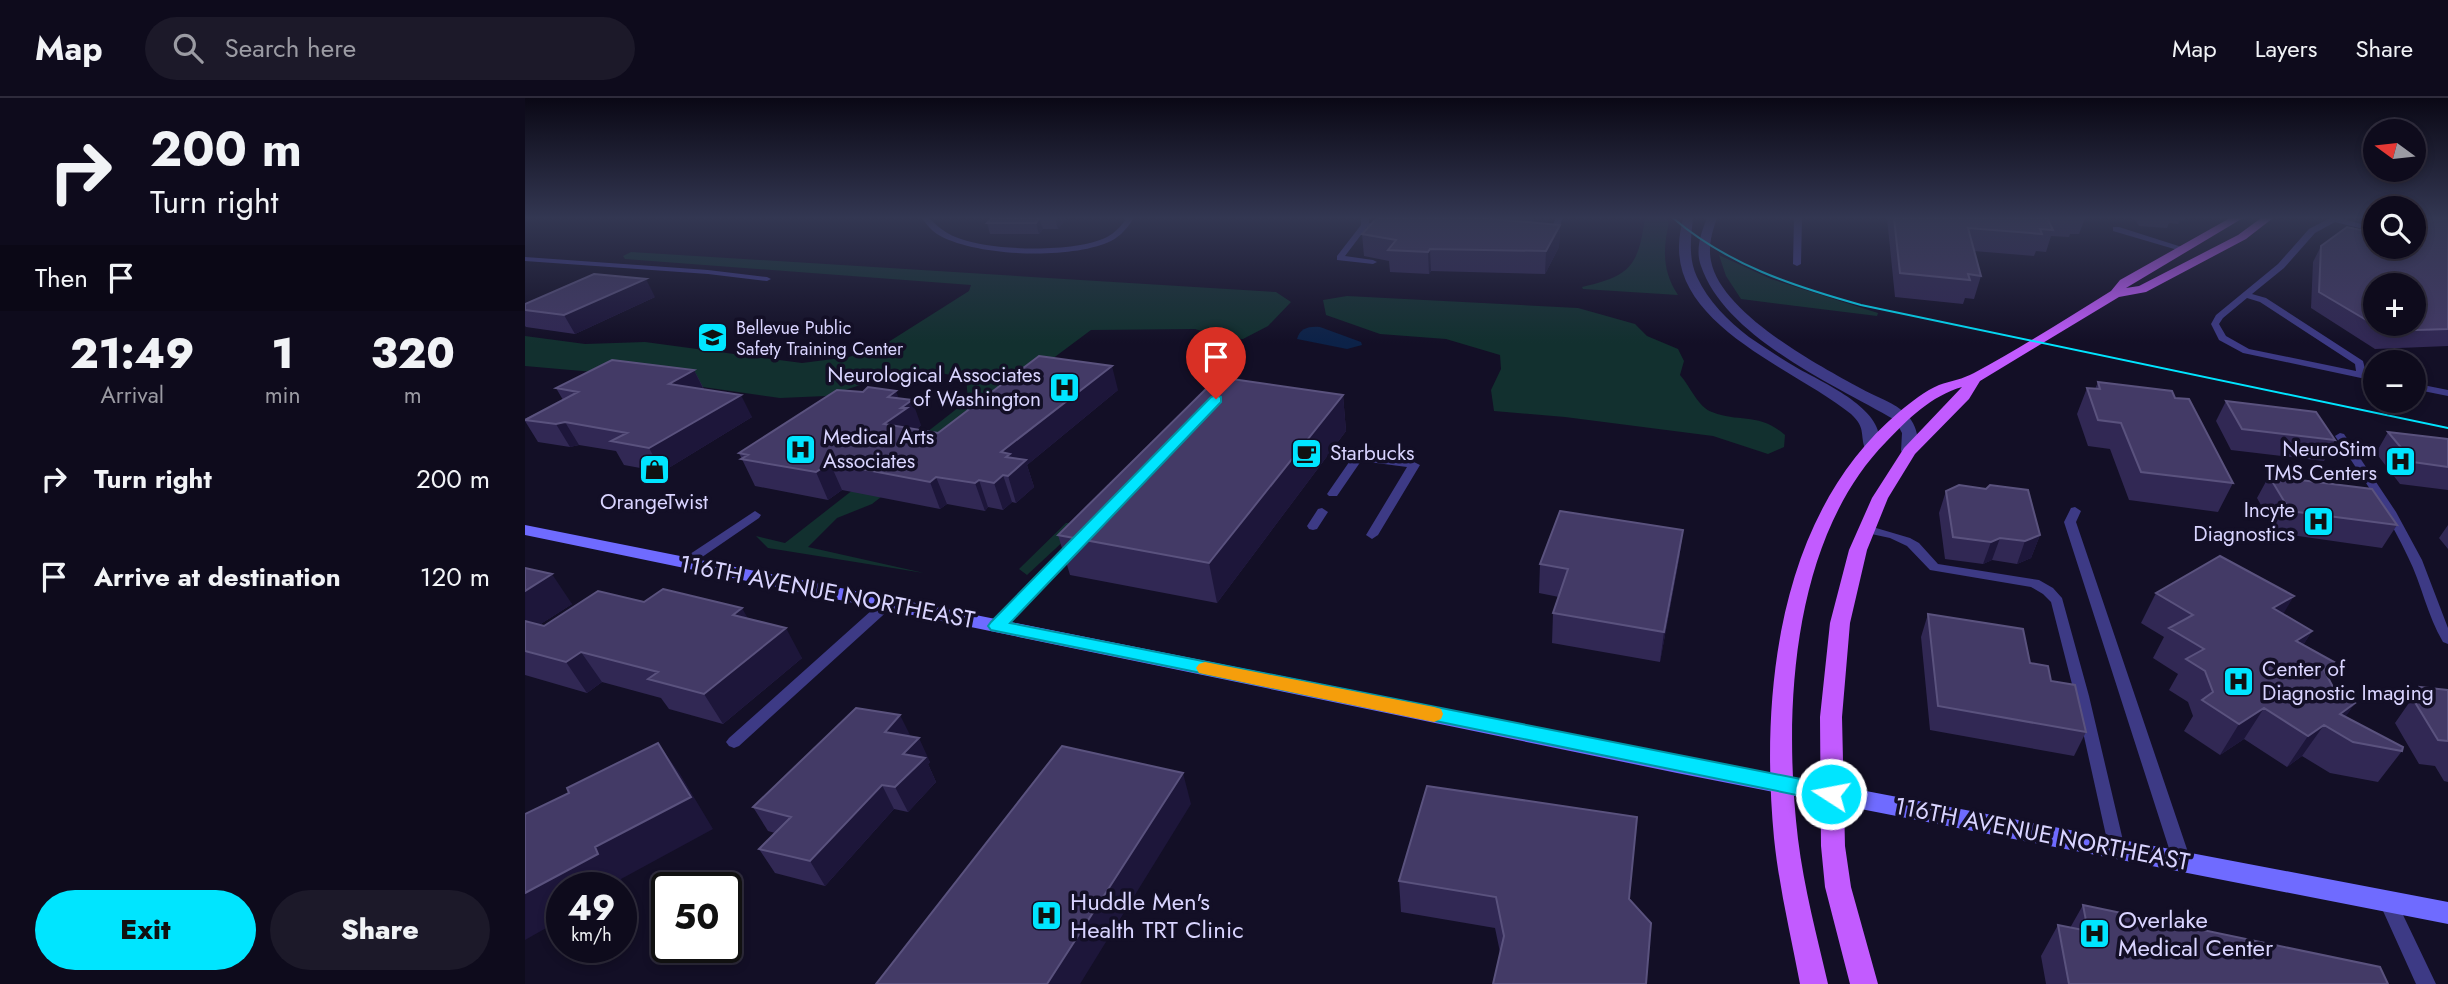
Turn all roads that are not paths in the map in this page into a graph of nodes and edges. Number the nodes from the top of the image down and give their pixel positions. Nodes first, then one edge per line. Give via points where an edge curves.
1 (530, 259) edge
2 (1351, 259) edge
3 (1685, 259) edge
4 (1706, 259) edge
5 (1797, 259) edge
6 (2166, 259) edge
7 (2199, 259) edge
8 (2287, 259) edge
9 (1373, 262) dead end
10 (1797, 264) dead end
11 (767, 279) dead end
12 (2115, 294) junction
13 (2246, 295) junction
14 (1978, 376) junction
15 (2362, 376) joint
16 (2426, 389) edge
17 (2448, 393) edge
18 (1901, 417) junction
19 (2340, 436) dead end
20 (1871, 448) junction
21 (1909, 451) junction
22 (1333, 494) dead end
23 (2075, 511) dead end
24 (1322, 512) dead end
25 (755, 515) dead end
26 (1313, 526) dead end
27 (1866, 528) junction
28 (525, 530) edge
29 (1085, 535) edge
30 (1372, 535) dead end
31 (685, 563) junction
32 (887, 604) junction
33 (997, 626) junction
34 (2448, 639) edge
35 (734, 742) dead end
36 (1782, 784) junction
37 (1831, 794) junction
38 (2117, 849) junction
39 (2182, 861) junction
40 (2388, 902) junction
41 (2448, 913) edge
42 (1814, 984) edge
43 (1864, 984) edge
44 (2426, 984) edge

1 - 11 lane
2 - 9 lane
3 - 20 street via 1696,290 1716,314 1741,336 1851,405 1873,433
4 - 18 street via 1720,292 1741,315 1770,338
5 - 10 lane
6 - 12 main road via 2124,283
7 - 12 main road via 2142,289
8 - 13 lane
12 - 14 main road
13 - 15 lane via 2263,300 2361,363
13 - 15 lane via 2215,324 2222,338 2257,355
14 - 18 main road via 1939,390
14 - 21 main road
16 - 17 lane
18 - 20 main road
18 - 21 street via 1910,433
19 - 34 lane via 2399,526
20 - 36 main road via 1828,513 1800,589 1790,633
21 - 27 main road
22 - 30 lane via 1358,457 1414,465
23 - 39 lane via 2070,522
24 - 26 lane
25 - 31 lane
27 - 37 main road via 1847,586 1833,672
27 - 38 lane via 1911,543 1934,567 2034,583 2057,601
28 - 31 main road, 116TH AVENUE NORTHEAST
29 - 33 lane
31 - 32 main road, 116TH AVENUE NORTHEAST
32 - 33 main road, 116TH AVENUE NORTHEAST
32 - 35 lane
33 - 36 main road, 116TH AVENUE NORTHEAST
36 - 37 main road, 116TH AVENUE NORTHEAST
36 - 42 main road via 1793,887
37 - 38 main road, 116TH AVENUE NORTHEAST
37 - 43 main road via 1838,887
38 - 39 main road, 116TH AVENUE NORTHEAST
39 - 40 main road, 116TH AVENUE NORTHEAST
40 - 41 main road, 116TH AVENUE NORTHEAST
40 - 44 lane

